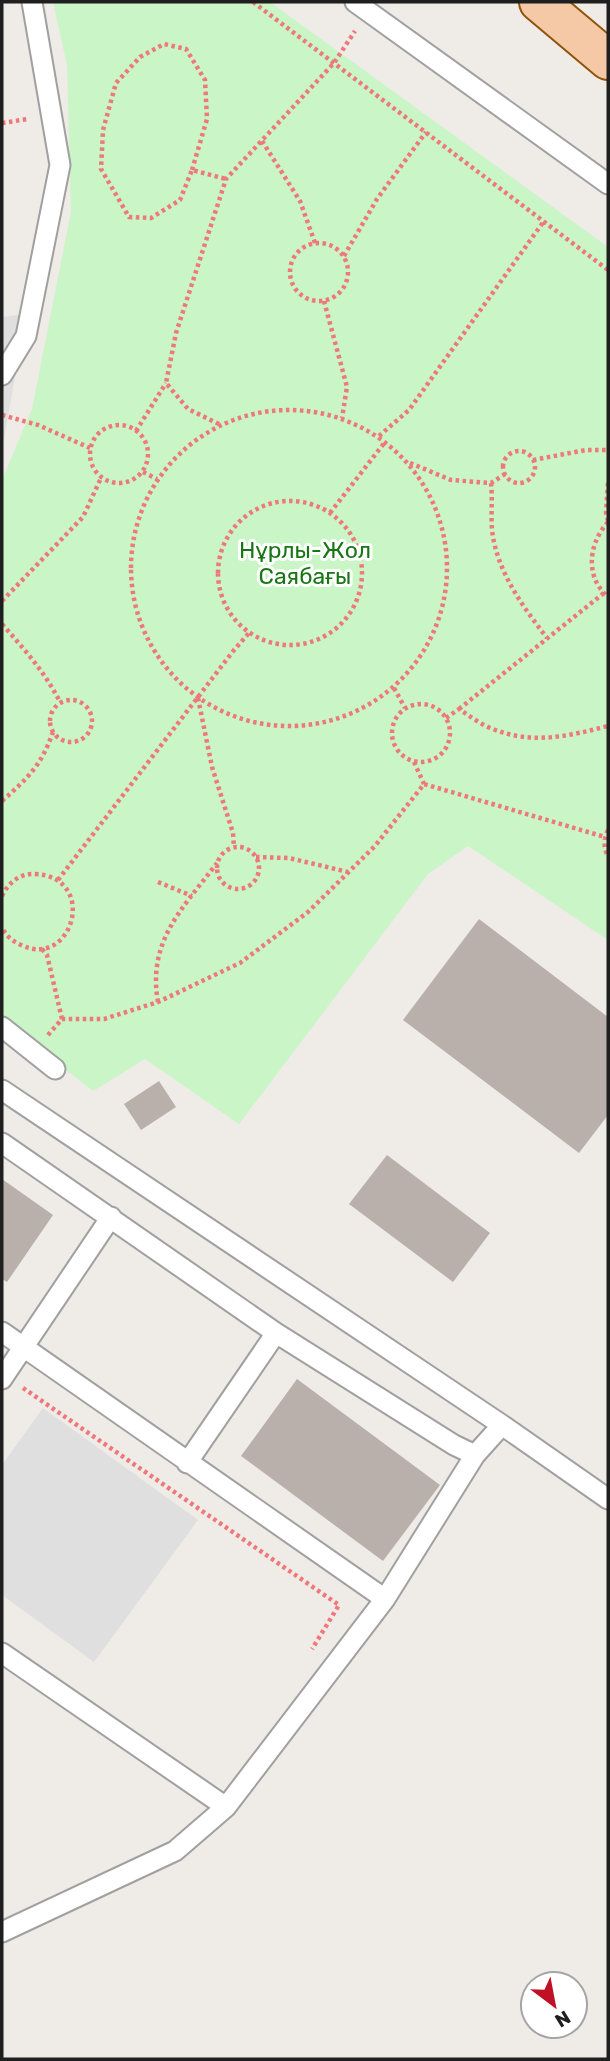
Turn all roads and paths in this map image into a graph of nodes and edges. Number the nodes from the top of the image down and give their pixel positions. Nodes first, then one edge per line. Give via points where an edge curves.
1 (32, 2) edge
2 (253, 2) edge
3 (539, 2) edge
4 (362, 7) edge
5 (608, 60) edge
6 (334, 63) junction
7 (32, 119) dead end
8 (2, 122) edge
9 (425, 132) junction
10 (262, 141) junction
11 (192, 170) junction
12 (226, 179) junction
13 (608, 184) edge
14 (544, 221) junction
15 (315, 243) junction
16 (344, 256) junction
17 (608, 270) edge
18 (324, 301) junction
19 (2, 375) edge
20 (166, 383) junction
21 (2, 415) edge
22 (342, 418) junction
23 (220, 425) junction
24 (136, 430) junction
25 (379, 436) junction
26 (385, 442) junction
27 (90, 448) junction
28 (608, 450) edge
29 (533, 460) junction
30 (409, 463) junction
31 (143, 471) junction
32 (505, 474) junction
33 (101, 478) junction
34 (158, 479) junction
35 (491, 482) junction
36 (608, 483) edge
37 (330, 513) junction
38 (608, 522) edge
39 (606, 595) edge
40 (2, 601) edge
41 (2, 624) edge
42 (249, 633) junction
43 (547, 638) junction
44 (393, 687) junction
45 (198, 697) junction
46 (60, 702) junction
47 (405, 708) junction
48 (459, 709) junction
49 (446, 718) junction
50 (608, 726) edge
51 (53, 732) junction
52 (414, 762) junction
53 (424, 784) junction
54 (2, 801) edge
55 (608, 830) edge
56 (605, 837) junction
57 (234, 847) junction
58 (608, 856) edge
59 (256, 857) junction
60 (217, 863) junction
61 (349, 872) junction
62 (58, 880) junction
63 (158, 882) dead end
64 (2, 896) edge
65 (192, 896) junction
66 (2, 927) edge
67 (42, 948) junction
68 (158, 1002) junction
69 (62, 1019) junction
70 (2, 1027) edge
71 (34, 1051) junction
72 (55, 1069) dead end
73 (2, 1090) edge
74 (2, 1143) edge
75 (111, 1217) junction
76 (2, 1332) edge
77 (276, 1333) junction
78 (24, 1348) junction
79 (3, 1377) edge
80 (502, 1425) junction
81 (475, 1455) junction
82 (187, 1463) junction
83 (608, 1499) edge
84 (385, 1599) junction
85 (310, 1651) dead end
86 (2, 1653) edge
87 (226, 1807) junction
88 (2, 1932) edge

1 - 19 lane via 60,166 26,336
2 - 6 path
3 - 5 main road
4 - 6 path
4 - 13 lane
6 - 9 path
6 - 10 path
7 - 8 path
9 - 14 path
9 - 16 path via 377,199
10 - 12 path
10 - 15 path via 300,201
11 - 11 path via 180,200 151,218 129,217 101,169 103,130 116,83 139,57 164,44 186,49 205,79 207,119
11 - 12 path
12 - 20 path via 176,332
14 - 17 path
14 - 25 path via 409,410
15 - 16 path via 326,243
15 - 18 path via 296,254 290,277 302,296
16 - 18 path via 348,279 335,297
18 - 22 path via 347,387
20 - 23 path via 188,409
20 - 24 path
21 - 27 path
22 - 23 path via 301,409 259,412
22 - 25 path
23 - 34 path via 185,448
24 - 27 path via 126,425 103,429
24 - 31 path via 148,449
25 - 26 path
26 - 30 path
26 - 37 path
27 - 33 path via 89,459
28 - 29 path
29 - 32 path via 524,452 512,453 504,461
29 - 32 path via 532,476 525,481 514,482
30 - 35 path via 451,480
30 - 44 path via 432,498 445,537 448,579 440,619 421,656
31 - 33 path via 123,483
31 - 34 path
32 - 35 path
33 - 40 path via 83,517
34 - 45 path via 139,516 131,557 133,598 146,637 169,672
35 - 43 path via 493,535 500,567
36 - 38 path
37 - 42 path via 295,501 276,502 258,508 230,533 220,559 219,587 225,605
37 - 42 path via 349,534 360,559 362,578 349,614 337,628 303,644 284,645
38 - 39 path via 594,543 592,556 596,582
39 - 43 path
41 - 46 path via 32,657
42 - 45 path
43 - 48 path
44 - 45 path via 359,710 320,724 278,726 237,718
44 - 47 path
45 - 57 path
45 - 62 path
46 - 51 path via 50,716
46 - 51 path via 83,703 92,726 82,740 74,742
47 - 49 path via 428,705
47 - 52 path via 397,716 391,738 395,749
48 - 49 path
48 - 50 path via 492,729 529,739
49 - 52 path via 450,729 444,751 425,763
51 - 54 path via 44,757
52 - 53 path
53 - 56 path
53 - 61 path
55 - 56 path
56 - 58 path
57 - 59 path via 243,847
57 - 60 path via 220,855
59 - 60 path via 259,873 241,889 219,879
59 - 61 path via 289,858
60 - 65 path
61 - 68 path via 308,912 240,963
62 - 64 path via 30,874 16,879
62 - 67 path via 71,898 73,920 56,944
63 - 65 path
65 - 68 path via 169,926 156,965
66 - 67 path via 13,942
67 - 69 path
68 - 69 path via 104,1019
69 - 71 path
70 - 71 lane
71 - 72 lane
73 - 80 lane
74 - 75 lane
75 - 77 lane
75 - 78 lane
76 - 78 lane
77 - 81 lane
77 - 82 lane
78 - 79 lane
78 - 82 lane
79 - 85 path via 339,1605
80 - 81 lane
80 - 83 lane
81 - 84 lane
82 - 84 lane
84 - 87 lane
86 - 87 lane
87 - 88 lane via 175,1851

